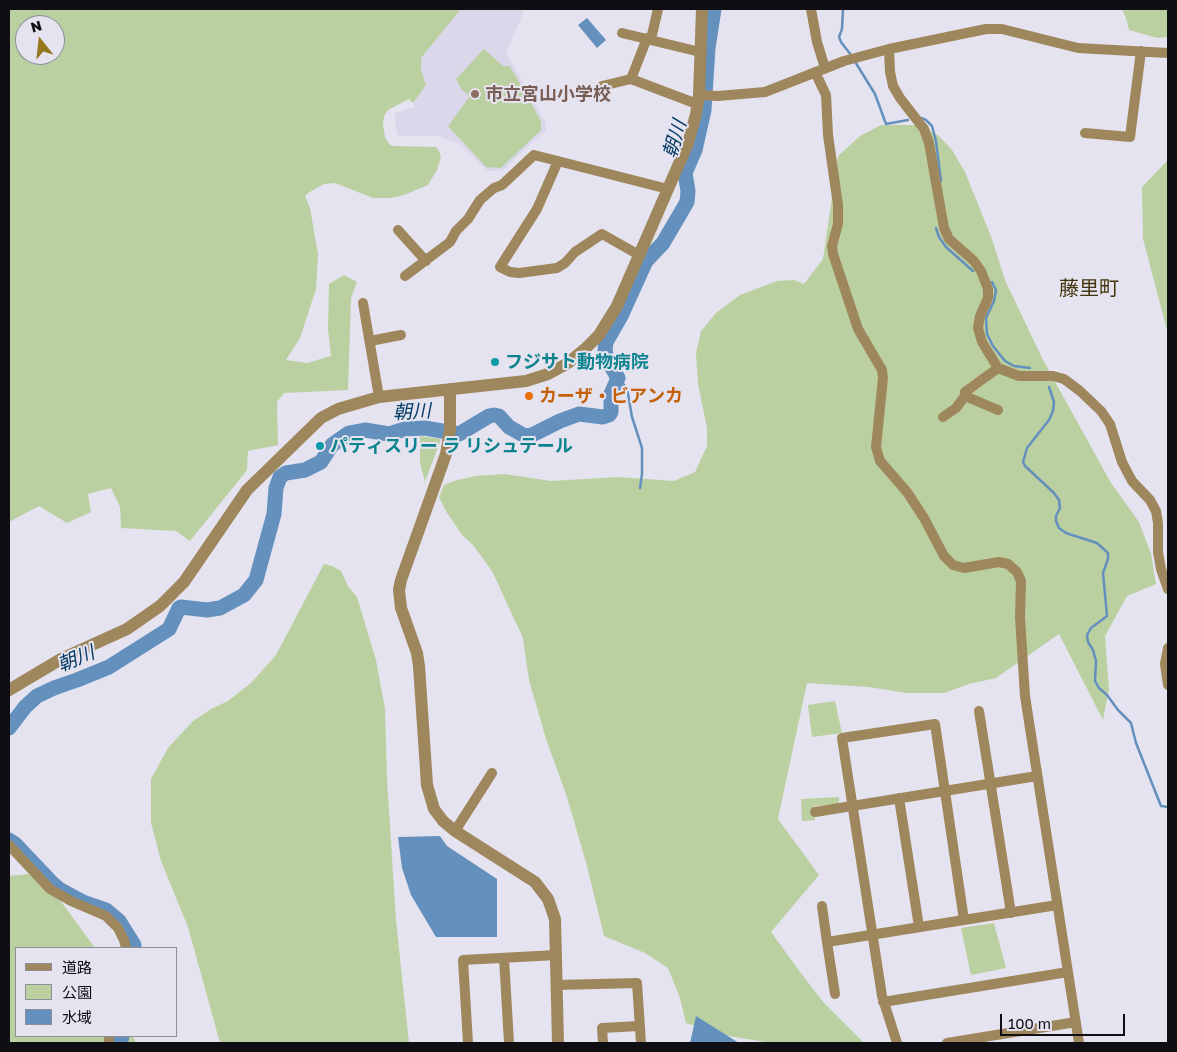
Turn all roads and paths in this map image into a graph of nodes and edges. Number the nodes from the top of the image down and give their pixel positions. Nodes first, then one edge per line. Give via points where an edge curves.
1 (658, 9) edge
2 (702, 9) edge
3 (811, 9) edge
4 (622, 33) dead end
5 (649, 39) junction
6 (889, 49) junction
7 (1141, 51) junction
8 (700, 52) junction
9 (1168, 53) edge
10 (820, 70) junction
11 (631, 79) junction
12 (602, 86) dead end
13 (699, 98) junction
14 (1085, 133) dead end
15 (558, 161) junction
16 (668, 188) junction
17 (398, 230) dead end
18 (639, 255) junction
19 (426, 261) junction
20 (405, 276) dead end
21 (363, 303) dead end
22 (401, 335) dead end
23 (370, 341) junction
24 (998, 368) junction
25 (450, 388) junction
26 (966, 396) junction
27 (379, 397) junction
28 (998, 410) dead end
29 (944, 417) dead end
30 (1168, 589) edge
31 (1168, 648) edge
32 (1168, 686) edge
33 (9, 690) edge
34 (979, 711) dead end
35 (492, 773) dead end
36 (1037, 776) junction
37 (991, 784) junction
38 (945, 791) junction
39 (899, 798) junction
40 (853, 806) junction
41 (815, 812) dead end
42 (455, 832) junction
43 (9, 845) edge
44 (1057, 905) junction
45 (822, 906) dead end
46 (1011, 913) junction
47 (964, 920) junction
48 (919, 928) junction
49 (872, 935) junction
50 (827, 942) junction
51 (126, 947) edge
52 (556, 955) junction
53 (504, 958) junction
54 (1068, 972) junction
55 (557, 985) junction
56 (835, 994) dead end
57 (883, 1002) junction
58 (1076, 1022) junction
59 (639, 1026) junction
60 (468, 1043) edge
61 (509, 1043) edge
62 (558, 1043) edge
63 (603, 1043) edge
64 (641, 1043) edge
65 (897, 1043) edge
66 (947, 1043) edge
67 (1079, 1043) edge

1 - 5 street
2 - 8 street
3 - 10 street
4 - 5 street
5 - 8 street
5 - 11 street
6 - 7 street via 993,28 1078,48
6 - 10 street
6 - 24 street via 893,86 924,129 929,143 944,228 949,239 982,271 988,298 978,328 982,342
7 - 9 street
7 - 14 street via 1130,137
8 - 13 street
10 - 13 street via 765,92
10 - 36 street via 826,95 838,205 833,254 858,329 882,370 876,447 880,461 907,492 944,556 954,565 964,568 999,562 1008,564 1017,572 1021,581 1025,696
11 - 12 street
11 - 13 street
13 - 16 street via 688,142
15 - 16 street
15 - 18 street via 537,209 500,267 520,273 557,268 602,234
15 - 19 street via 534,155 502,185 480,200 450,242
16 - 18 street
17 - 19 street
18 - 25 street via 609,321 568,363 526,381
19 - 20 street
21 - 23 street
22 - 23 street
23 - 27 street
24 - 26 street via 965,392
24 - 30 street via 1019,376 1064,379 1101,411 1110,424 1132,481 1156,511 1160,561
25 - 27 street
25 - 42 street via 446,454 401,580 400,599 418,659 428,793 438,815
26 - 28 street
26 - 29 street
27 - 33 street via 338,409 321,418 247,490 184,582 148,616 114,636 61,659
31 - 32 street via 1165,664
34 - 37 street
35 - 42 street
36 - 37 street
36 - 44 street
37 - 38 street
37 - 46 street
38 - 39 street
38 - 40 street via 934,724 842,738
38 - 47 street
39 - 40 street
39 - 48 street
40 - 41 street
40 - 49 street
42 - 52 street via 541,888 555,919
43 - 51 street via 50,889 71,902 106,916 118,928
44 - 46 street
44 - 54 street
45 - 50 street
46 - 47 street
47 - 48 street
48 - 49 street
49 - 50 street
49 - 57 street
50 - 56 street
52 - 53 street
52 - 55 street
53 - 60 street via 463,960
53 - 61 street
54 - 57 street
54 - 58 street
55 - 59 street via 637,983
55 - 62 street
57 - 65 street
58 - 66 street
58 - 67 street
59 - 63 street via 602,1028
59 - 64 street

